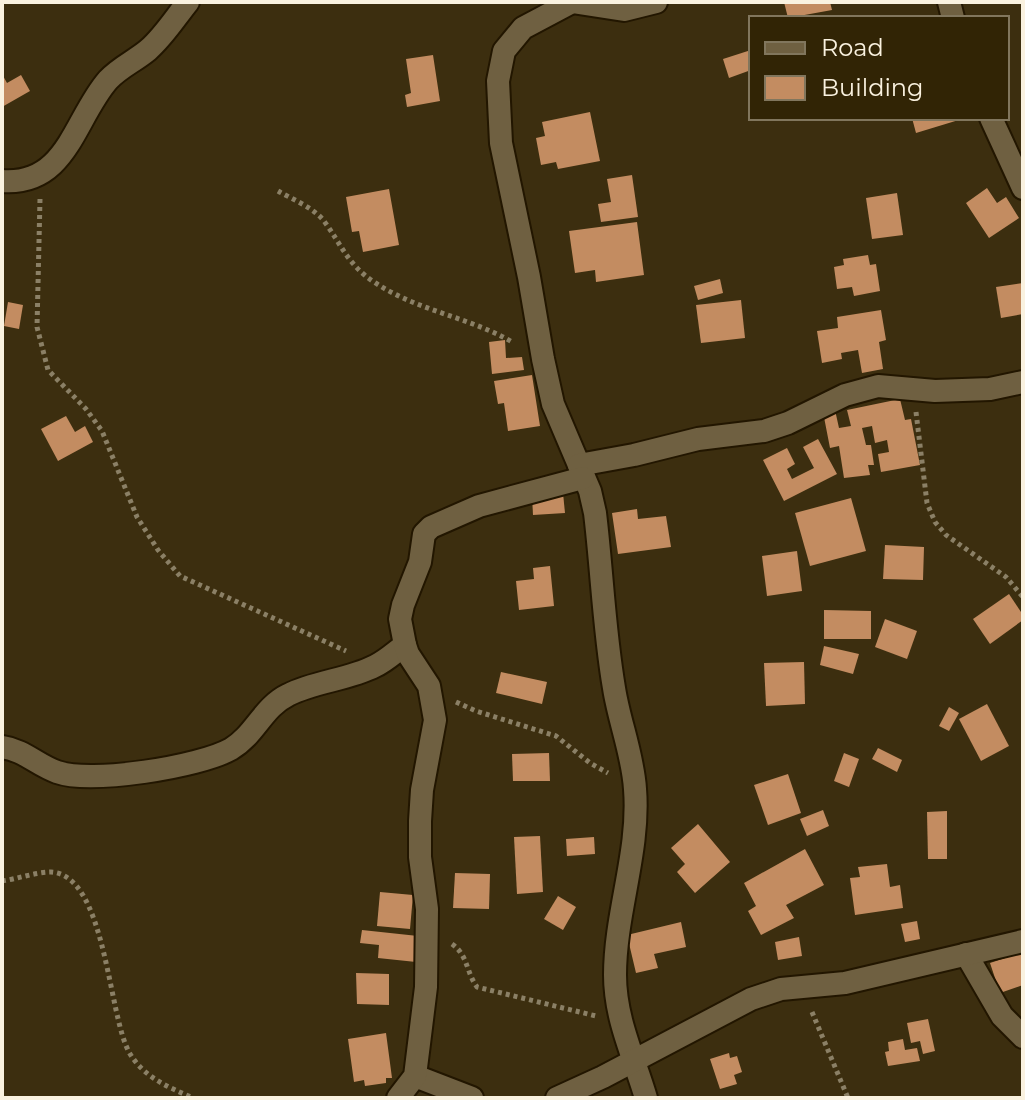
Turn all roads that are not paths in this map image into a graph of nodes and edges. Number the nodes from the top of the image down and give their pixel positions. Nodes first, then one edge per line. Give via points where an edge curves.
1 (188, 2) edge
2 (572, 2) edge
3 (656, 2) edge
4 (992, 120) edge
5 (2, 181) edge
6 (1023, 188) edge
7 (1023, 382) edge
8 (581, 472) junction
9 (405, 645) junction
10 (2, 747) edge
11 (1023, 941) edge
12 (966, 954) junction
13 (1023, 1037) edge
14 (635, 1059) junction
15 (415, 1076) junction
16 (398, 1098) edge
17 (472, 1098) edge
18 (557, 1098) edge
19 (646, 1098) edge

1 - 5 street via 150,48 109,79 60,159 41,174
2 - 3 street via 624,10
2 - 8 street via 523,28 504,51 498,81 501,143 543,359 553,404
4 - 6 street
7 - 8 street via 935,391 878,386 764,431 684,441
8 - 9 street via 431,527 424,534 420,562 403,605
8 - 14 street via 595,513 614,690 635,787 615,976 620,1023
9 - 10 street via 374,667 286,695 232,748 179,766 101,775 58,773 25,752
9 - 15 street via 429,686 435,720 420,821 428,936
11 - 12 street
12 - 13 street via 1002,1016
12 - 14 street via 845,983 781,989
14 - 18 street
14 - 19 street
15 - 16 street
15 - 17 street

